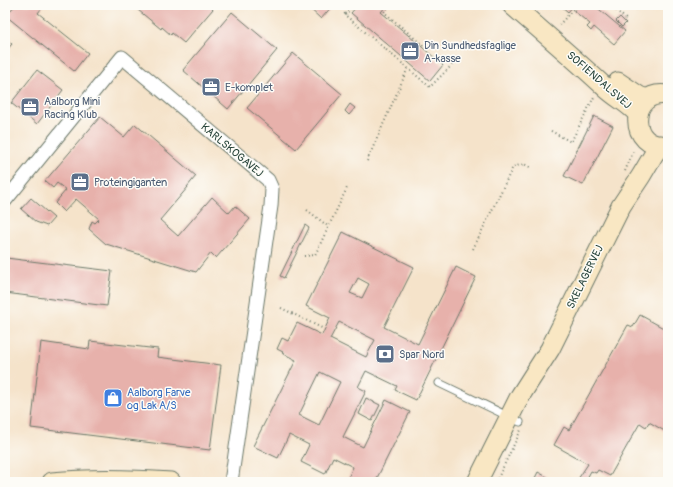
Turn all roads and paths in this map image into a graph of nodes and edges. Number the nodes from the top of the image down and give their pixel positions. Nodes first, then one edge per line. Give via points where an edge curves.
1 (344, 5) edge
2 (354, 5) edge
3 (390, 5) edge
4 (512, 5) edge
5 (576, 5) edge
6 (610, 5) edge
7 (345, 15) junction
8 (627, 20) dead end
9 (555, 42) junction
10 (427, 49) dead end
11 (457, 60) dead end
12 (408, 68) junction
13 (602, 84) junction
14 (657, 99) edge
15 (551, 131) dead end
16 (658, 143) edge
17 (366, 161) dead end
18 (532, 168) dead end
19 (347, 188) dead end
20 (5, 201) edge
21 (307, 210) dead end
22 (328, 227) junction
23 (473, 249) dead end
24 (304, 256) dead end
25 (282, 308) dead end
26 (324, 329) dead end
27 (440, 383) dead end
28 (514, 420) junction
29 (52, 482) edge
30 (171, 482) edge
31 (231, 482) edge
32 (481, 482) edge

1 - 7 path
2 - 7 path
3 - 10 path via 384,12
4 - 9 street, SOFIENDALSVEJ
5 - 9 path
6 - 8 path
7 - 12 path
9 - 13 street, SOFIENDALSVEJ
9 - 14 street, SOFIENDALSVEJ via 632,92
11 - 12 path via 430,87
12 - 17 path
13 - 14 street, SOFIENDALSVEJ via 631,107
13 - 15 path via 571,142
14 - 16 street via 638,127
16 - 28 street, SKELAGERVEJ via 639,156 631,172 621,206 550,349 530,401
18 - 23 path via 524,164 513,167
19 - 22 path
20 - 31 street, KARLSKOGAVEJ via 122,57 268,180 272,190 271,206
21 - 22 path
22 - 24 path via 315,255
25 - 26 path
27 - 28 lane
28 - 32 street, SKELAGERVEJ
29 - 30 street via 79,479

